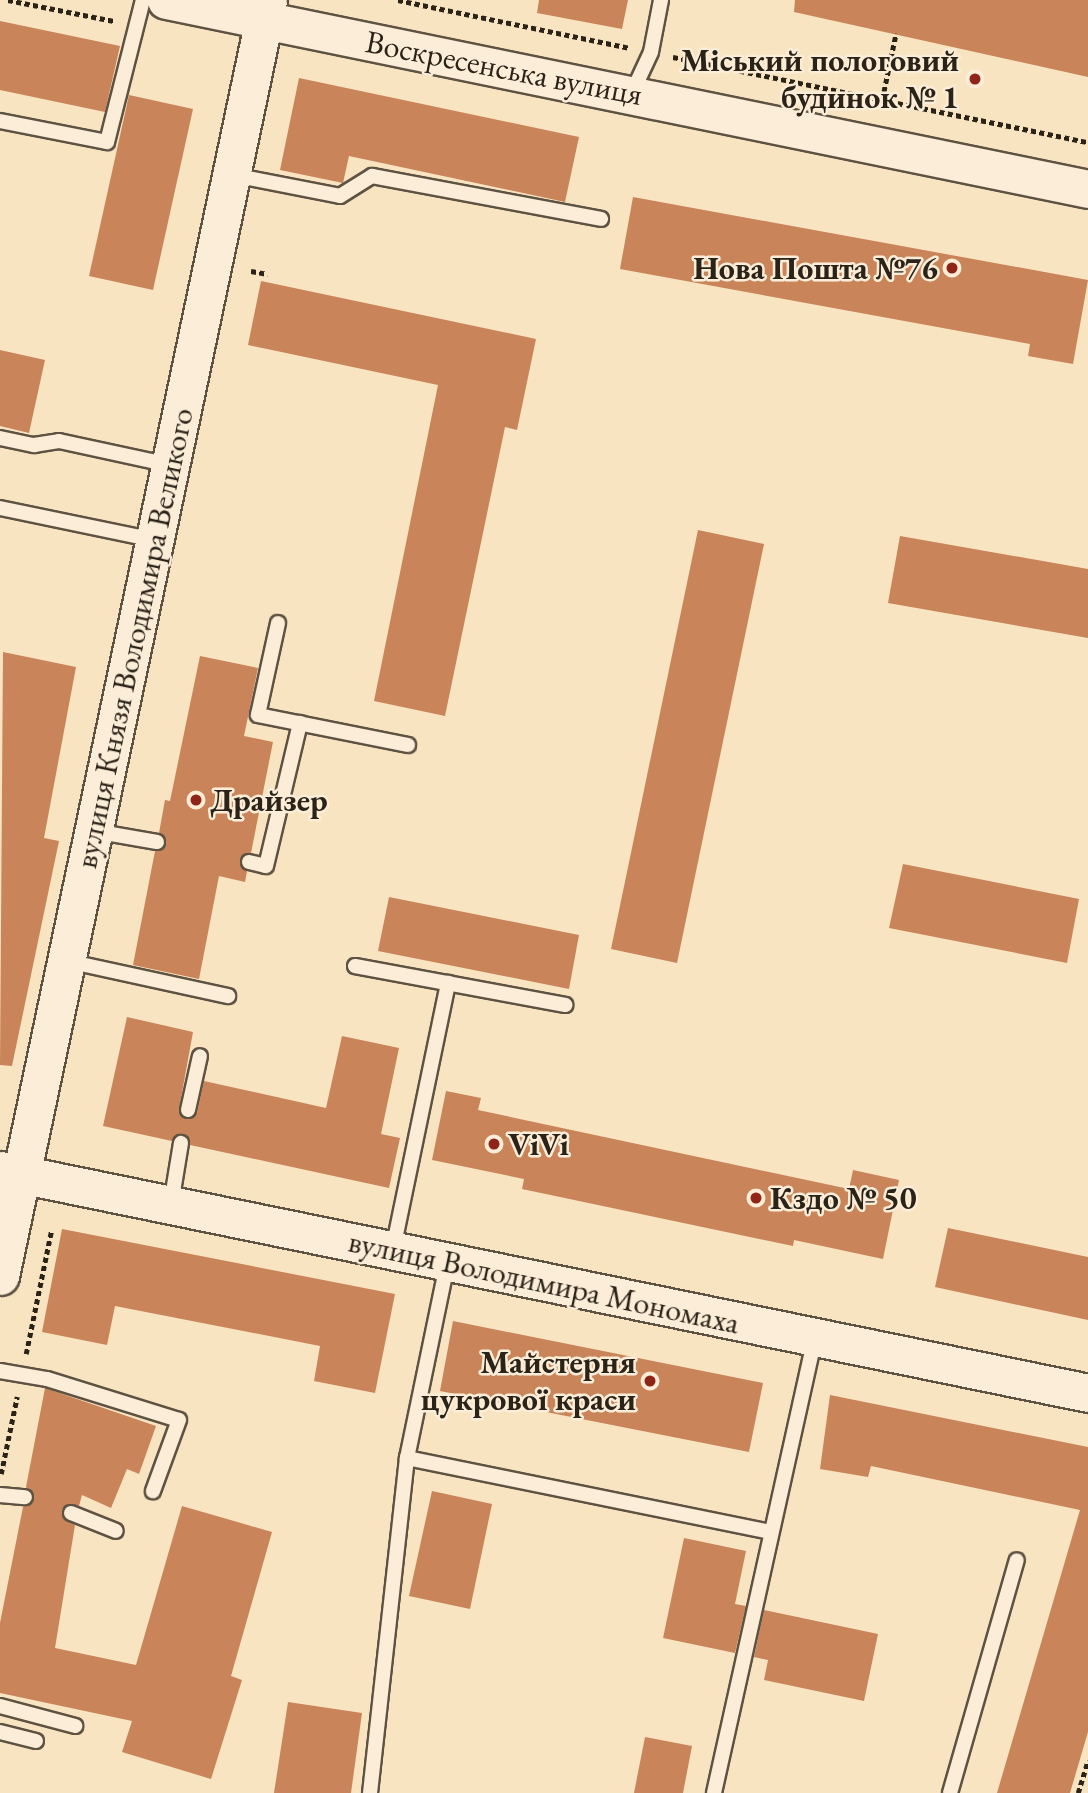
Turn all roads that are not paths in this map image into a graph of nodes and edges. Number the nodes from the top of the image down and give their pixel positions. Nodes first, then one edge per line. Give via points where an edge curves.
1 (143, 0) edge
2 (166, 0) edge
3 (661, 0) edge
4 (266, 10) edge
5 (632, 93) junction
6 (0, 121) edge
7 (232, 175) junction
8 (1088, 189) edge
9 (601, 219) dead end
10 (0, 438) edge
11 (171, 465) junction
12 (0, 508) edge
13 (156, 540) junction
14 (278, 623) dead end
15 (300, 723) junction
16 (408, 745) dead end
17 (93, 831) junction
18 (157, 842) dead end
19 (249, 862) dead end
20 (66, 961) junction
21 (355, 966) dead end
22 (448, 983) junction
23 (228, 996) dead end
24 (565, 1004) dead end
25 (200, 1056) dead end
26 (188, 1110) dead end
27 (181, 1143) dead end
28 (11, 1172) edge
29 (171, 1205) junction
30 (392, 1251) junction
31 (448, 1262) junction
32 (0, 1276) edge
33 (815, 1339) junction
34 (0, 1371) edge
35 (1088, 1393) edge
36 (407, 1458) junction
37 (153, 1491) dead end
38 (0, 1495) edge
39 (25, 1497) dead end
40 (71, 1513) dead end
41 (116, 1531) dead end
42 (771, 1532) junction
43 (1017, 1560) dead end
44 (0, 1706) edge
45 (75, 1726) dead end
46 (0, 1732) edge
47 (36, 1741) dead end
48 (370, 1793) edge
49 (715, 1793) edge
50 (950, 1793) edge

1 - 6 lane via 107,142
2 - 4 main road, Воскресенська вулиця
3 - 5 lane via 651,52
4 - 5 main road, Воскресенська вулиця
4 - 7 main road, вулиця Князя Володимира Великого
5 - 8 main road, Воскресенська вулиця
7 - 9 lane via 340,196 372,176
7 - 11 main road, вулиця Князя Володимира Великого
10 - 11 lane via 34,445 58,441
11 - 13 main road, вулиця Князя Володимира Великого
12 - 13 lane
13 - 17 main road, вулиця Князя Володимира Великого
14 - 15 lane via 258,715
15 - 16 lane
15 - 19 lane via 266,866
17 - 18 lane
17 - 20 main road, вулиця Князя Володимира Великого
20 - 23 lane
20 - 28 main road, вулиця Князя Володимира Великого
21 - 22 lane
22 - 24 lane
22 - 30 lane
25 - 26 lane
27 - 29 lane
28 - 29 main road, вулиця Володимира Мономаха
28 - 32 main road, вулиця Князя Володимира Великого
29 - 30 main road, вулиця Володимира Мономаха
30 - 31 main road, вулиця Володимира Мономаха
31 - 33 main road, вулиця Володимира Мономаха
31 - 36 lane
33 - 35 main road, вулиця Володимира Мономаха
33 - 42 lane
34 - 37 lane via 47,1379 179,1420
36 - 42 lane
36 - 48 lane
38 - 39 lane
40 - 41 lane
42 - 49 lane
43 - 50 lane
44 - 45 lane
46 - 47 lane

